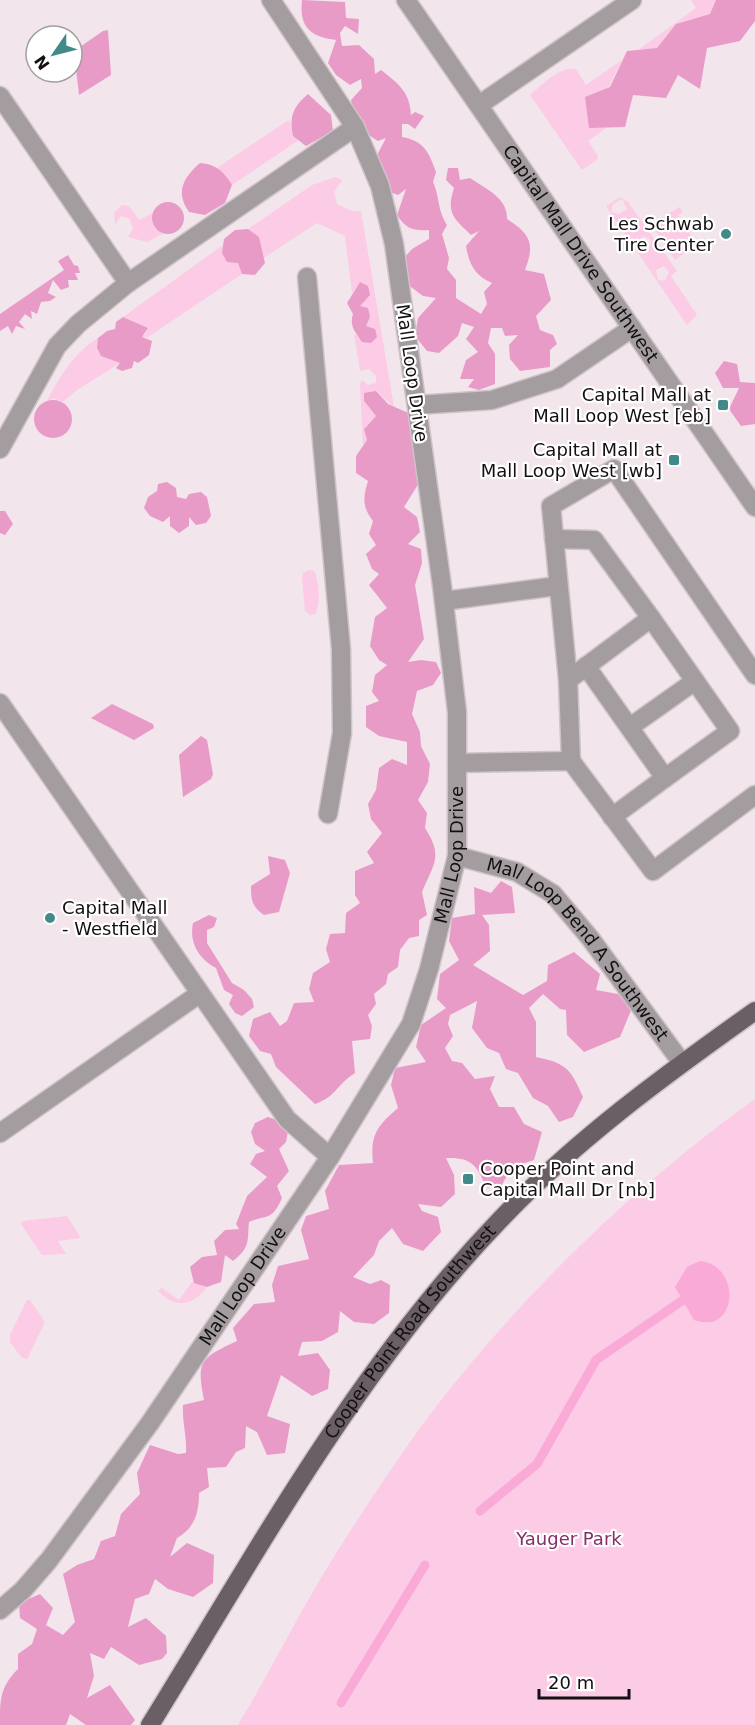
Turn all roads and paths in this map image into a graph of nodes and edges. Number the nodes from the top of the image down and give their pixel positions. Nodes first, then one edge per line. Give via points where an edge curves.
1 (271, 0) edge
2 (406, 0) edge
3 (632, 0) edge
4 (0, 96) edge
5 (479, 105) junction
6 (355, 127) junction
7 (307, 278) dead end
8 (128, 283) junction
9 (632, 328) junction
10 (417, 405) junction
11 (0, 449) edge
12 (755, 507) edge
13 (554, 539) junction
14 (557, 586) junction
15 (444, 601) junction
16 (651, 618) junction
17 (586, 666) junction
18 (755, 675) edge
19 (568, 680) junction
20 (695, 681) junction
21 (0, 703) edge
22 (630, 727) junction
23 (571, 761) junction
24 (457, 763) junction
25 (664, 778) junction
26 (755, 795) edge
27 (328, 814) dead end
28 (612, 817) junction
29 (458, 856) junction
30 (200, 994) junction
31 (755, 1011) edge
32 (682, 1063) junction
33 (0, 1133) edge
34 (330, 1157) junction
35 (0, 1610) edge
36 (150, 1725) edge

1 - 6 street, Mall Loop Drive
2 - 5 street, Capital Mall Drive Southwest
3 - 5 street
4 - 8 street
5 - 9 street, Capital Mall Drive Southwest
6 - 8 street
6 - 10 street, Mall Loop Drive via 380,186 394,244
7 - 27 street via 341,649 342,733
8 - 11 street via 57,346
9 - 10 street via 556,379 492,400
9 - 12 street, Capital Mall Drive Southwest
10 - 15 street, Mall Loop Drive
13 - 14 street
13 - 16 street via 594,540
13 - 18 street via 551,506 614,469
14 - 15 street
14 - 19 street
15 - 24 street, Mall Loop Drive via 457,712
16 - 17 street
16 - 20 street
17 - 19 street
17 - 22 street
19 - 23 street
20 - 22 street
20 - 25 street via 730,731
21 - 30 street
22 - 25 street
23 - 24 street
23 - 28 street
24 - 29 street, Mall Loop Drive
25 - 28 street
26 - 28 street via 652,871
29 - 32 street, Mall Loop Bend A Southwest via 517,872 553,894
29 - 34 street, Mall Loop Drive via 411,1024
30 - 33 street
30 - 34 street via 287,1119
31 - 32 main road, Cooper Point Road Southwest
32 - 36 main road, Cooper Point Road Southwest via 555,1167 497,1222 434,1295 338,1421
34 - 35 street, Mall Loop Drive via 93,1503 23,1590

